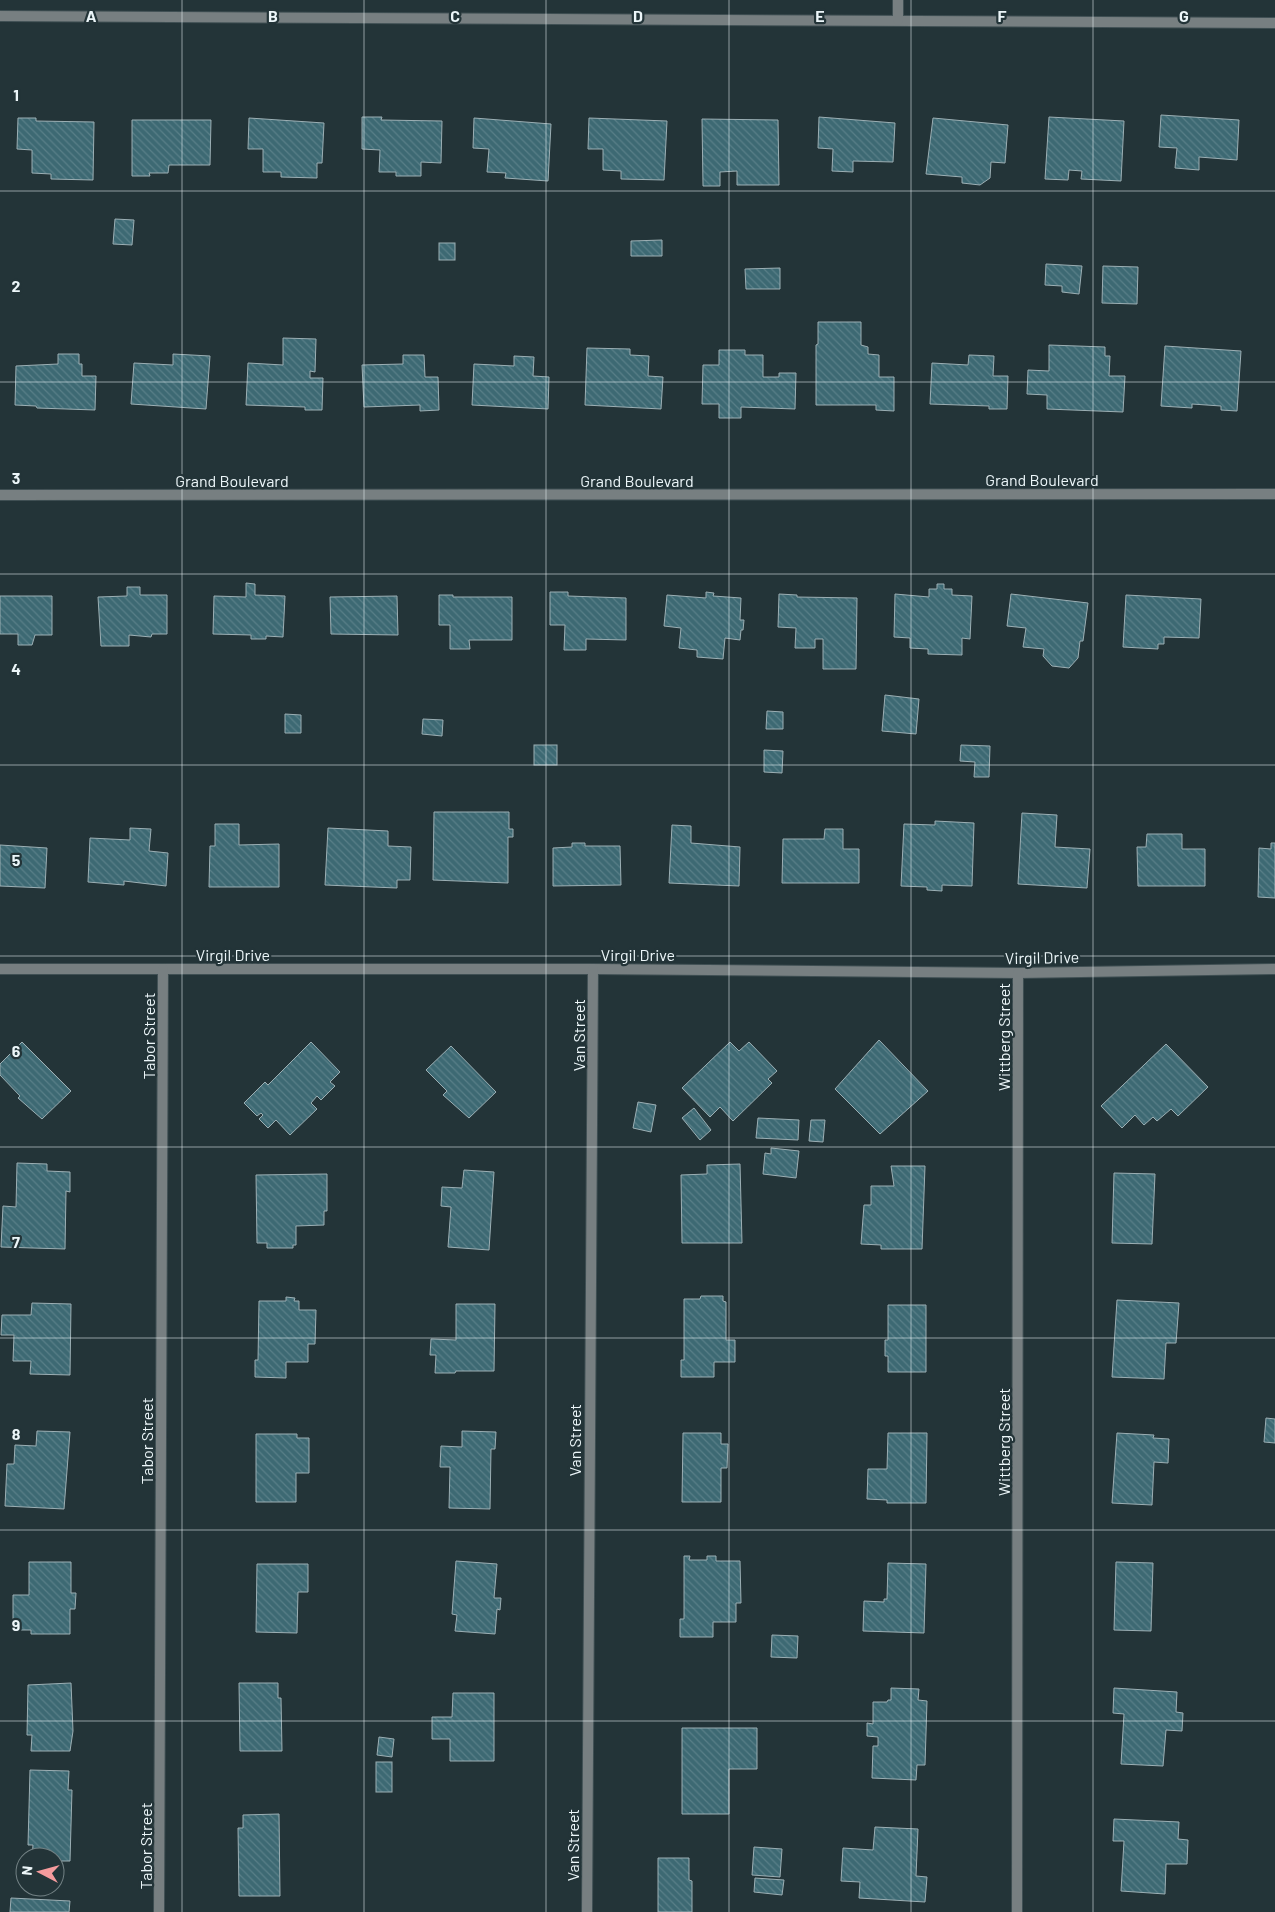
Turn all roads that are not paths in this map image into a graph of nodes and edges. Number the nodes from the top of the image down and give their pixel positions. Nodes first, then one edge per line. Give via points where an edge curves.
1 (898, 0) edge
2 (0, 16) edge
3 (898, 20) junction
4 (1275, 23) edge
5 (1275, 494) edge
6 (0, 495) edge
7 (0, 969) edge
8 (163, 969) junction
9 (593, 969) junction
10 (1275, 969) edge
11 (1018, 973) junction
12 (159, 1912) edge
13 (587, 1912) edge
14 (1018, 1912) edge

1 - 3 street
2 - 3 street
3 - 4 street
5 - 6 street, Grand Boulevard
7 - 8 street, Virgil Drive
8 - 9 street, Virgil Drive
8 - 12 street, Tabor Street
9 - 11 street, Virgil Drive
9 - 13 street, Van Street
10 - 11 street, Virgil Drive
11 - 14 street, Wittberg Street

